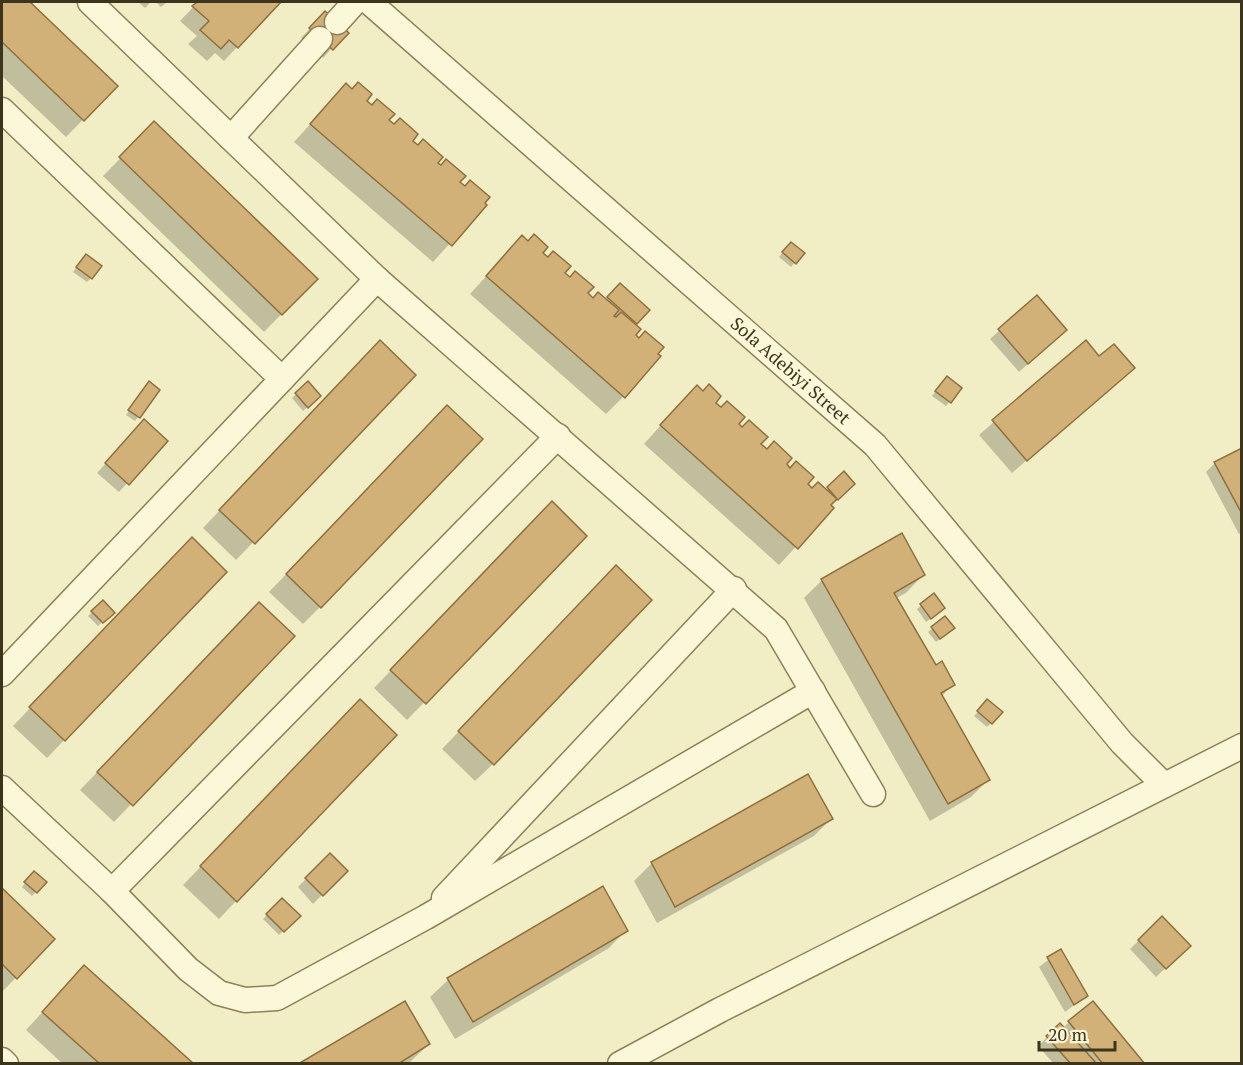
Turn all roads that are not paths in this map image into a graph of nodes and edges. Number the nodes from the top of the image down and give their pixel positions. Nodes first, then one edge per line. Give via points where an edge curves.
1 (90, 2) edge
2 (355, 2) edge
3 (369, 2) edge
4 (2, 110) edge
5 (231, 138) junction
6 (377, 279) junction
7 (282, 379) junction
8 (558, 436) junction
9 (734, 589) junction
10 (2, 674) edge
11 (813, 692) junction
12 (1242, 746) edge
13 (1164, 785) junction
14 (2, 788) edge
15 (873, 794) dead end
16 (112, 891) junction
17 (426, 917) junction
18 (2, 1060) edge
19 (6, 1064) edge
20 (620, 1064) edge

1 - 5 street
2 - 5 street
3 - 13 street, Sola Adebiyi Street via 875,445 1122,743
4 - 7 street
5 - 6 street
6 - 7 street
6 - 8 street
7 - 10 street
8 - 9 street
8 - 16 street
9 - 11 street via 776,629
9 - 17 street
11 - 15 street
11 - 17 street
12 - 13 street
13 - 20 street
14 - 16 street
16 - 17 street via 188,969 219,993 246,1000 277,998
18 - 19 street

